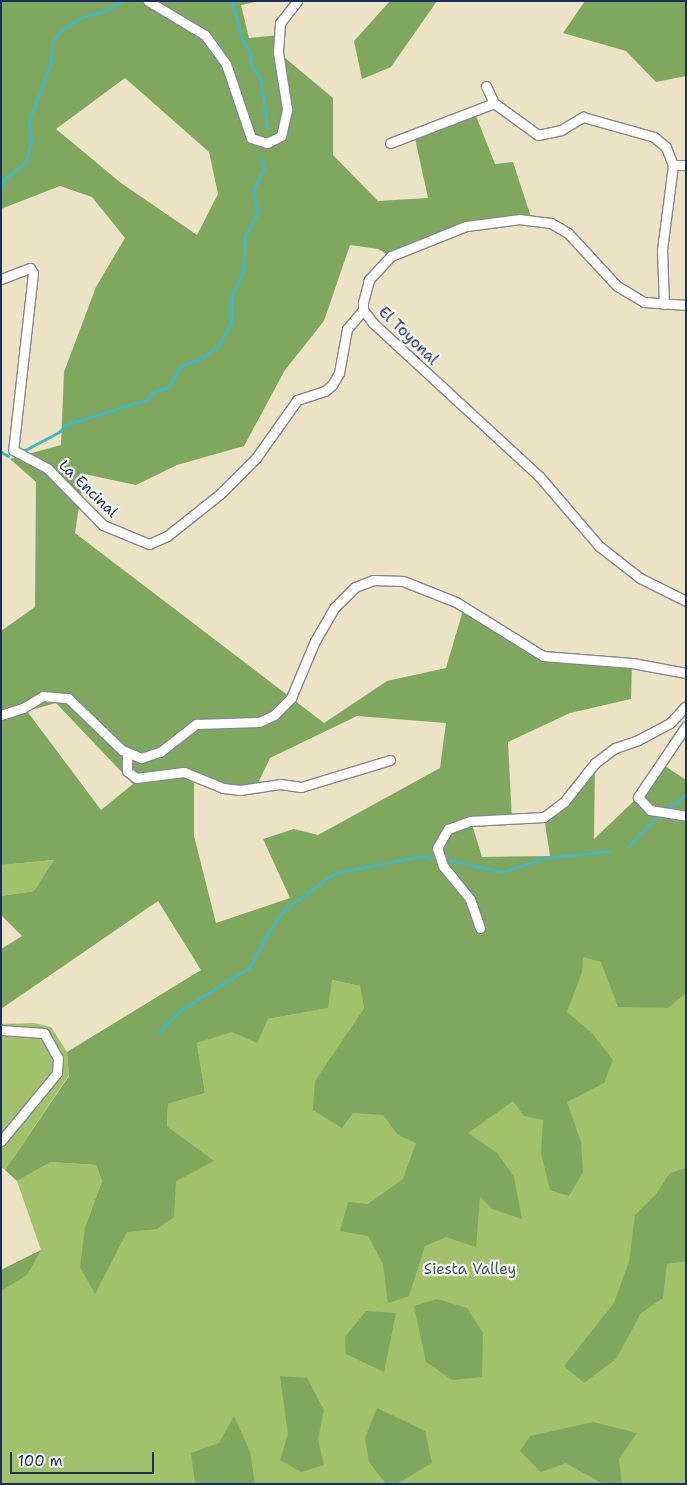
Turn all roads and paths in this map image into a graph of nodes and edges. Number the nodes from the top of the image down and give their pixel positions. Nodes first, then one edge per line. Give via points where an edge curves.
1 (148, 1) edge
2 (297, 1) edge
3 (486, 86) dead end
4 (494, 104) junction
5 (390, 143) dead end
6 (673, 165) junction
7 (686, 165) edge
8 (1, 279) edge
9 (664, 304) junction
10 (686, 305) edge
11 (363, 310) junction
12 (686, 601) edge
13 (686, 673) edge
14 (686, 706) edge
15 (1, 715) edge
16 (686, 726) edge
17 (127, 754) junction
18 (390, 760) dead end
19 (686, 816) edge
20 (480, 928) dead end
21 (1, 1030) edge
22 (1, 1141) edge

1 - 2 street via 205,34 226,64 251,138 267,143 281,136 287,109 278,52 280,23
3 - 4 street
4 - 5 street
4 - 6 street via 538,135 562,130 583,117 654,137 666,147
6 - 7 street
6 - 9 street via 662,250
8 - 11 street, La Encinal via 30,268 33,272 13,450 48,469 103,526 149,544 167,536 220,494 256,458 297,400 325,391 332,385 339,373 347,329
9 - 10 street, El Toyonal
9 - 11 street, El Toyonal via 644,302 616,286 568,232 551,224 520,219 466,226 391,256 369,280 363,294
11 - 12 street, El Toyonal via 390,340 540,476 610,555 640,578
13 - 17 street via 632,663 543,656 456,602 403,582 373,580 355,587 335,607 315,641 299,685 284,707 274,715 241,725 196,724 152,756 141,758
14 - 20 street via 670,722 638,740 615,748 595,763 564,802 544,817 470,821 448,830 436,848 443,866 470,899
15 - 17 street via 23,708 43,696 68,698
16 - 19 street via 638,798 650,810
17 - 18 street via 127,771 136,778 184,772 223,788 240,790 280,784 301,787
21 - 22 street via 44,1033 58,1058 58,1074

